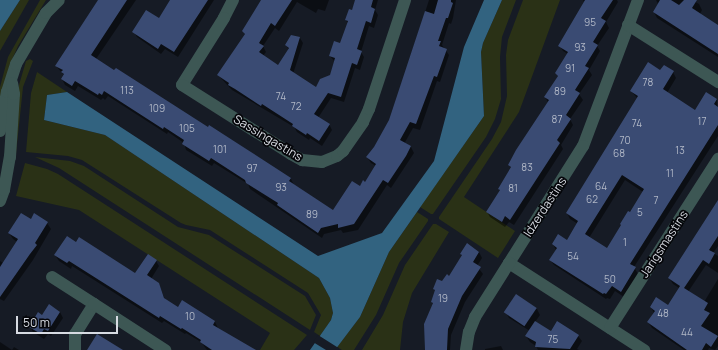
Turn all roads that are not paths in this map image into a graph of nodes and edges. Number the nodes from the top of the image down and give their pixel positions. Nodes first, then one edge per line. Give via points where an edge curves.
1 (50, 0) edge
2 (58, 0) edge
3 (234, 0) edge
4 (405, 0) edge
5 (638, 0) edge
6 (46, 13) junction
7 (628, 25) junction
8 (12, 81) junction
9 (718, 82) edge
10 (0, 131) edge
11 (718, 159) edge
12 (0, 201) edge
13 (509, 263) junction
14 (52, 277) dead end
15 (94, 304) junction
16 (610, 328) junction
17 (75, 350) edge
18 (165, 350) edge
19 (466, 350) edge
20 (644, 350) edge

1 - 6 street
2 - 6 street
3 - 4 street, Sassingastins via 182,85 291,154 302,160 322,162 343,151 363,122
5 - 7 street, Idzerdastins
6 - 8 street via 22,53
7 - 9 street
7 - 13 street, Idzerdastins via 583,146
8 - 10 street via 7,92
8 - 12 street via 14,94 10,157
11 - 16 street, Jarigsmastins
13 - 16 street
13 - 19 street, Idzerdastins via 475,317
14 - 15 street
15 - 17 street via 75,334
15 - 18 street
16 - 20 street

